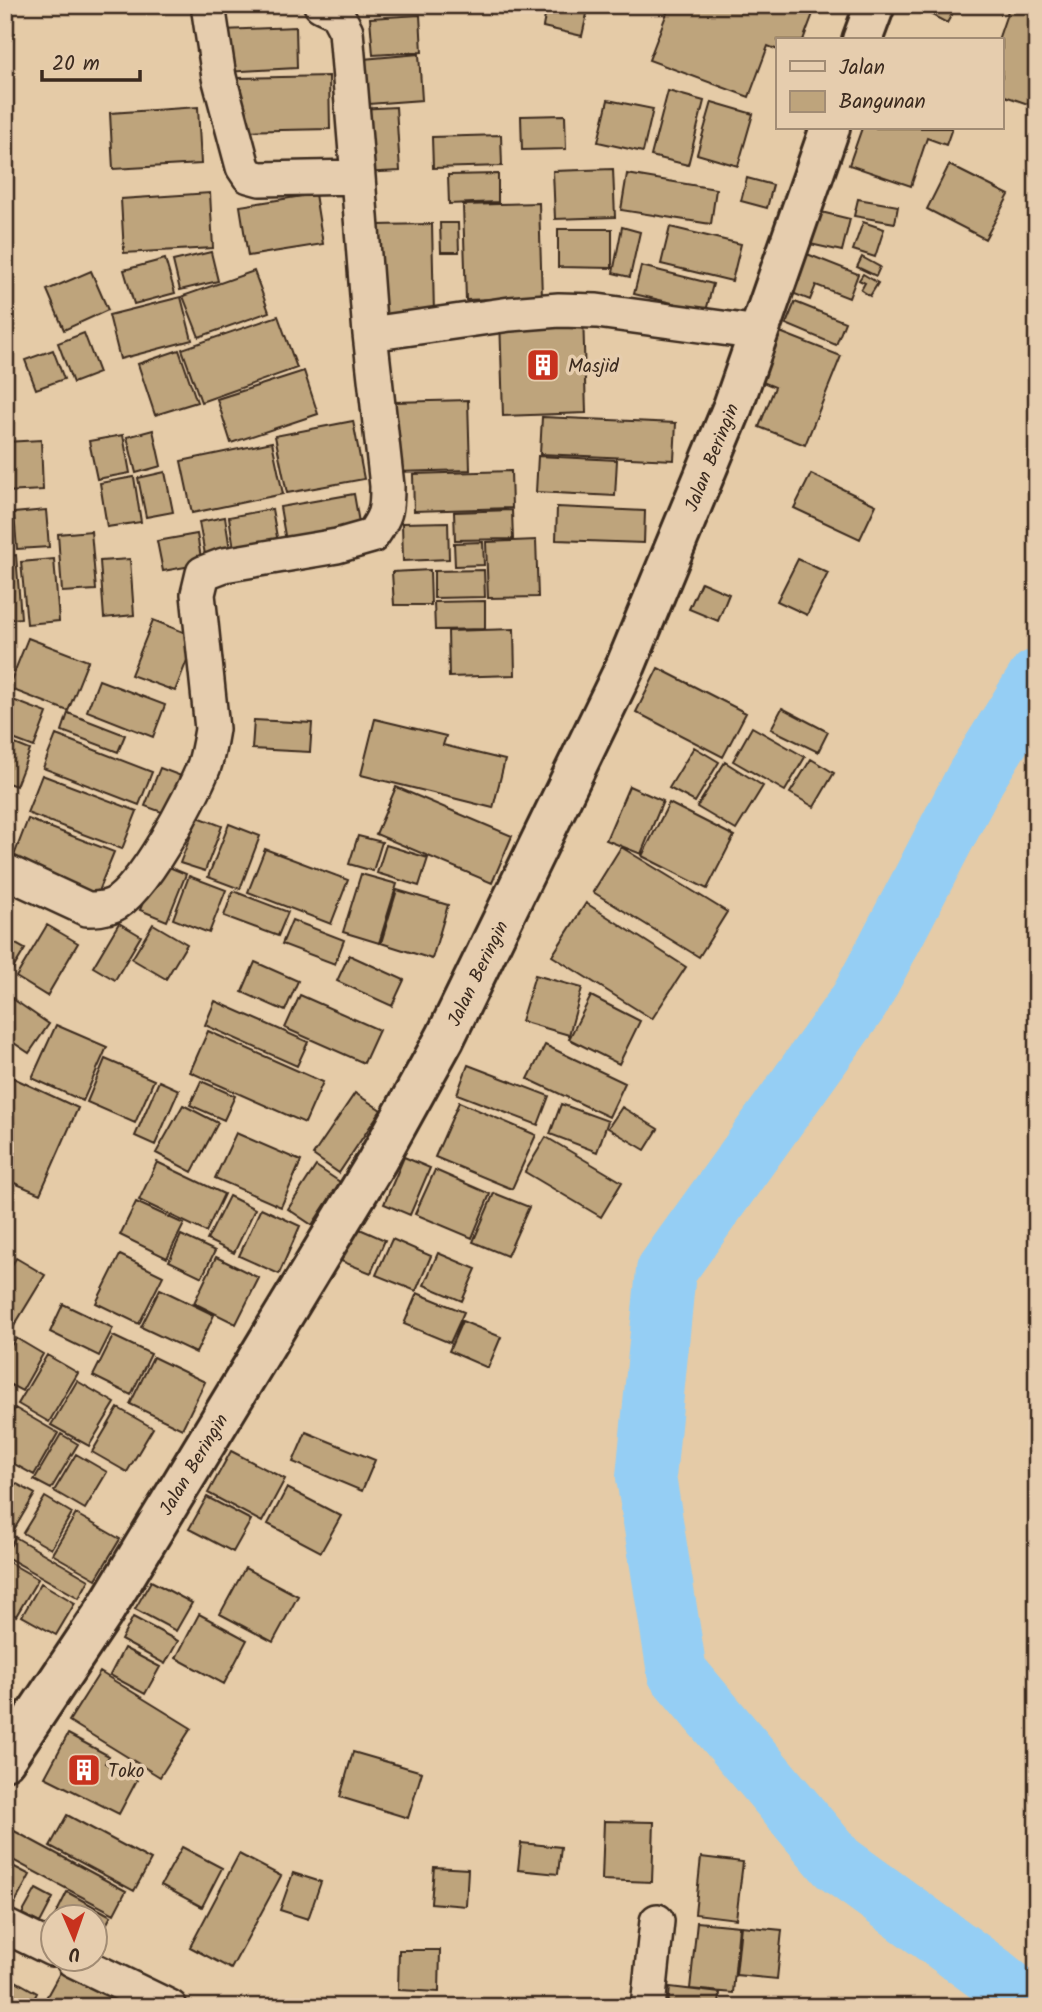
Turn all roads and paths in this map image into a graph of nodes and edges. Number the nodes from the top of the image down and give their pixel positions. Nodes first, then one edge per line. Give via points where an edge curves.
1 (208, 5) edge
2 (321, 5) edge
3 (875, 5) edge
4 (863, 38) edge
5 (829, 130) edge
6 (358, 177) junction
7 (759, 333) junction
8 (370, 334) junction
9 (5, 871) edge
10 (5, 1760) edge
11 (657, 1921) dead end
12 (5, 1926) edge
13 (38, 1943) edge
14 (103, 1974) edge
15 (170, 2007) edge
16 (648, 2007) edge

1 - 6 street via 219,77 249,176
2 - 6 street via 336,12 346,31
3 - 4 street
5 - 7 street, Jalan Beringin
6 - 8 street
7 - 8 street via 559,310
7 - 10 street, Jalan Beringin via 626,665 445,1038 377,1161 102,1615
8 - 9 street via 387,486 387,510 372,537 203,573 198,594 212,729 209,747 171,831 132,890 115,905 87,909
11 - 16 street
12 - 13 street
14 - 15 street

